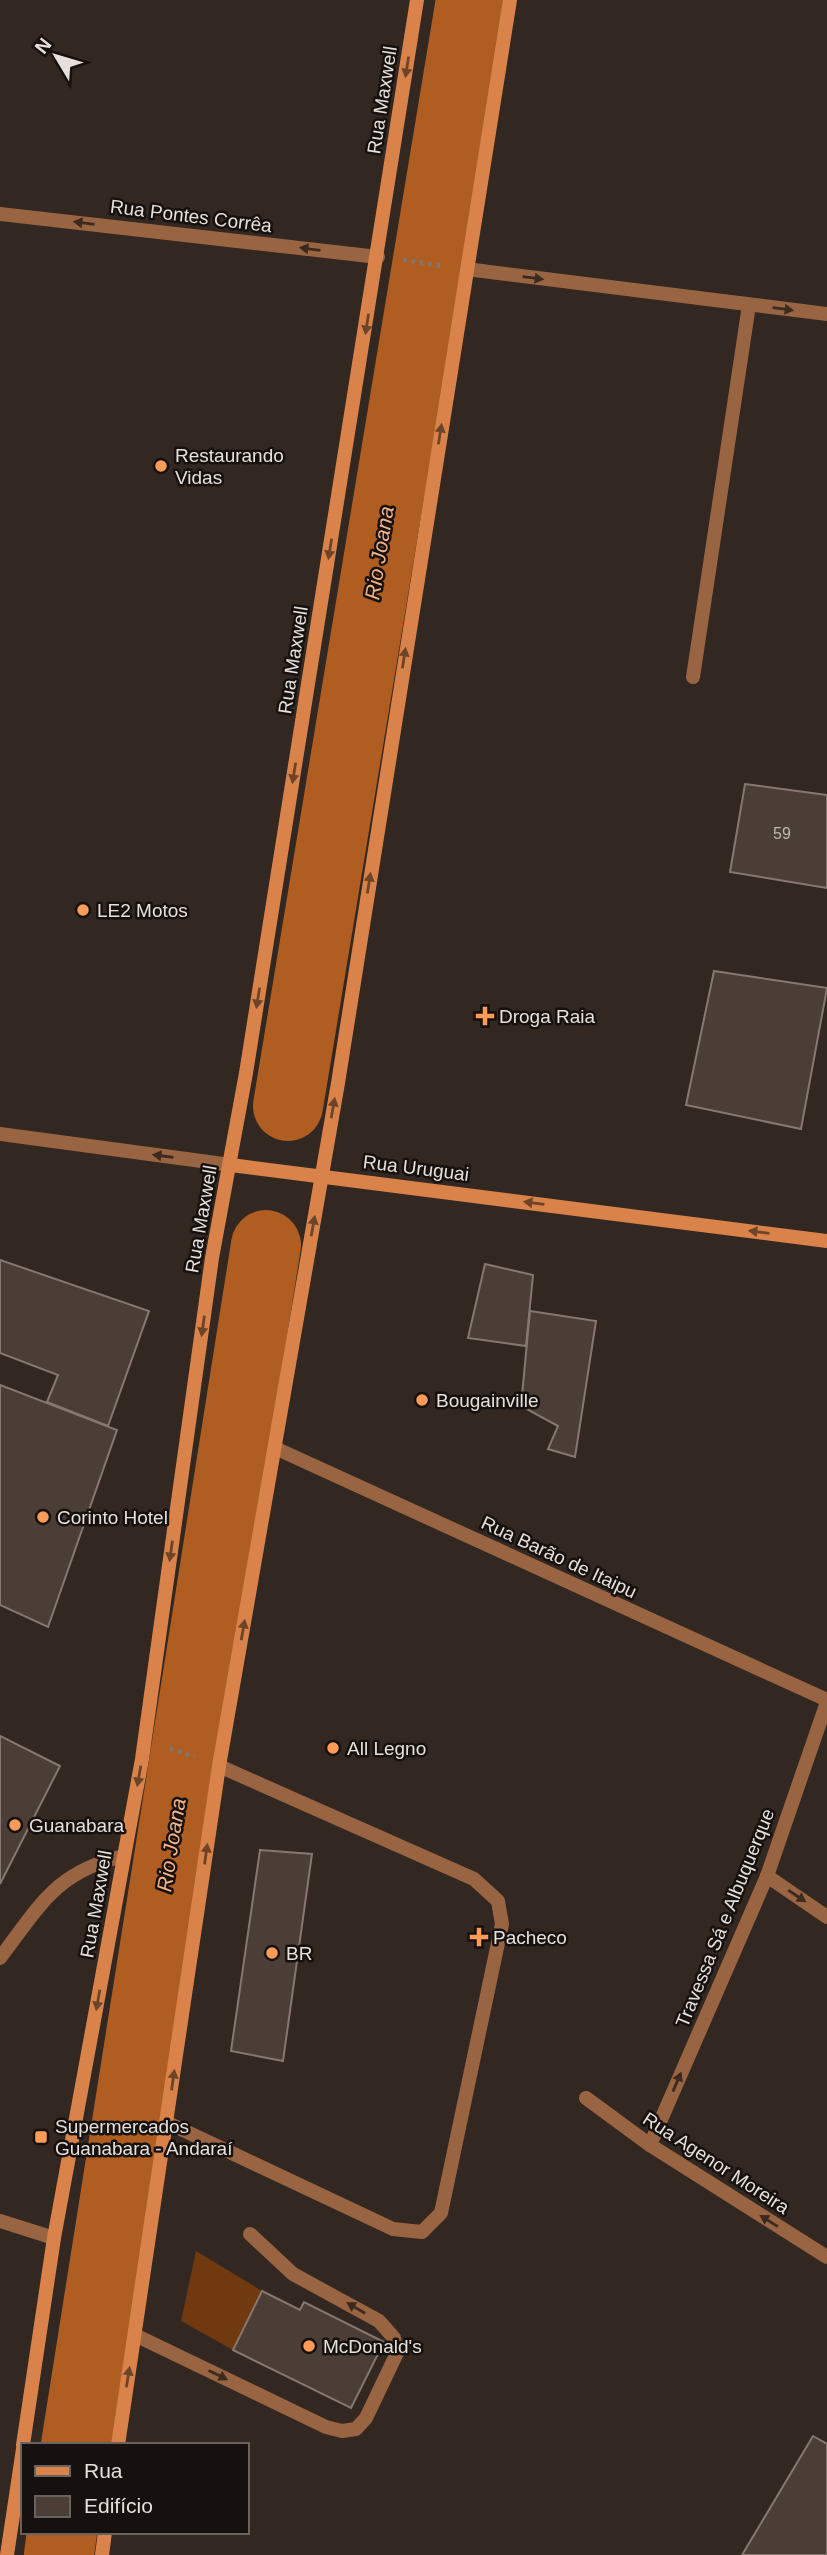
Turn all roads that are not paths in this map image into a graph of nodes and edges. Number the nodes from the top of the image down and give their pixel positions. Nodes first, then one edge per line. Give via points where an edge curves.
1 (417, 0) edge
2 (510, 0) edge
3 (0, 214) edge
4 (378, 257) junction
5 (466, 269) junction
6 (749, 305) junction
7 (827, 314) edge
8 (693, 677) dead end
9 (0, 1134) edge
10 (231, 1165) junction
11 (322, 1175) junction
12 (827, 1241) edge
13 (275, 1448) junction
14 (827, 1701) edge
15 (219, 1766) junction
16 (124, 1856) junction
17 (766, 1876) junction
18 (827, 1917) edge
19 (0, 1958) edge
20 (586, 2098) dead end
21 (166, 2122) junction
22 (650, 2145) junction
23 (0, 2221) edge
24 (250, 2234) dead end
25 (54, 2238) junction
26 (827, 2257) edge
27 (135, 2335) junction
28 (24, 2443) edge
29 (118, 2443) edge
30 (21, 2460) edge
31 (105, 2534) edge
32 (7, 2555) edge
33 (102, 2555) edge

1 -> 4 main road, Rua Maxwell
2 - 5 main road
4 -> 3 street, Rua Pontes Corrêa
4 -> 10 main road, Rua Maxwell
5 -> 6 street
11 -> 5 main road
6 -> 7 street
6 - 8 street
10 -> 9 street, Rua Uruguai
10 - 11 main road, Rua Uruguai
10 -> 16 main road, Rua Maxwell via 212,1258 142,1759
12 -> 11 main road, Rua Uruguai
13 -> 11 main road
13 - 14 street, Rua Barão de Itaipu
15 -> 13 main road
14 - 17 street, Travessa Sá e Albuquerque
21 -> 15 main road
15 - 21 street via 474,1880 498,1901 502,1924 441,2214 422,2232 393,2230
16 - 19 street via 59,1885 39,1904
16 -> 25 main road, Rua Maxwell
17 -> 18 street
22 -> 17 street, Travessa Sá e Albuquerque
20 - 22 street, Rua Agenor Moreira
21 - 27 main road
26 -> 22 street, Rua Agenor Moreira
23 - 25 street
27 -> 24 street via 326,2427 356,2429 366,2418 397,2353 394,2338 379,2321 293,2274
25 - 28 main road, Rua Maxwell
29 -> 27 main road
30 - 32 main road, Rua Maxwell
31 - 33 main road

